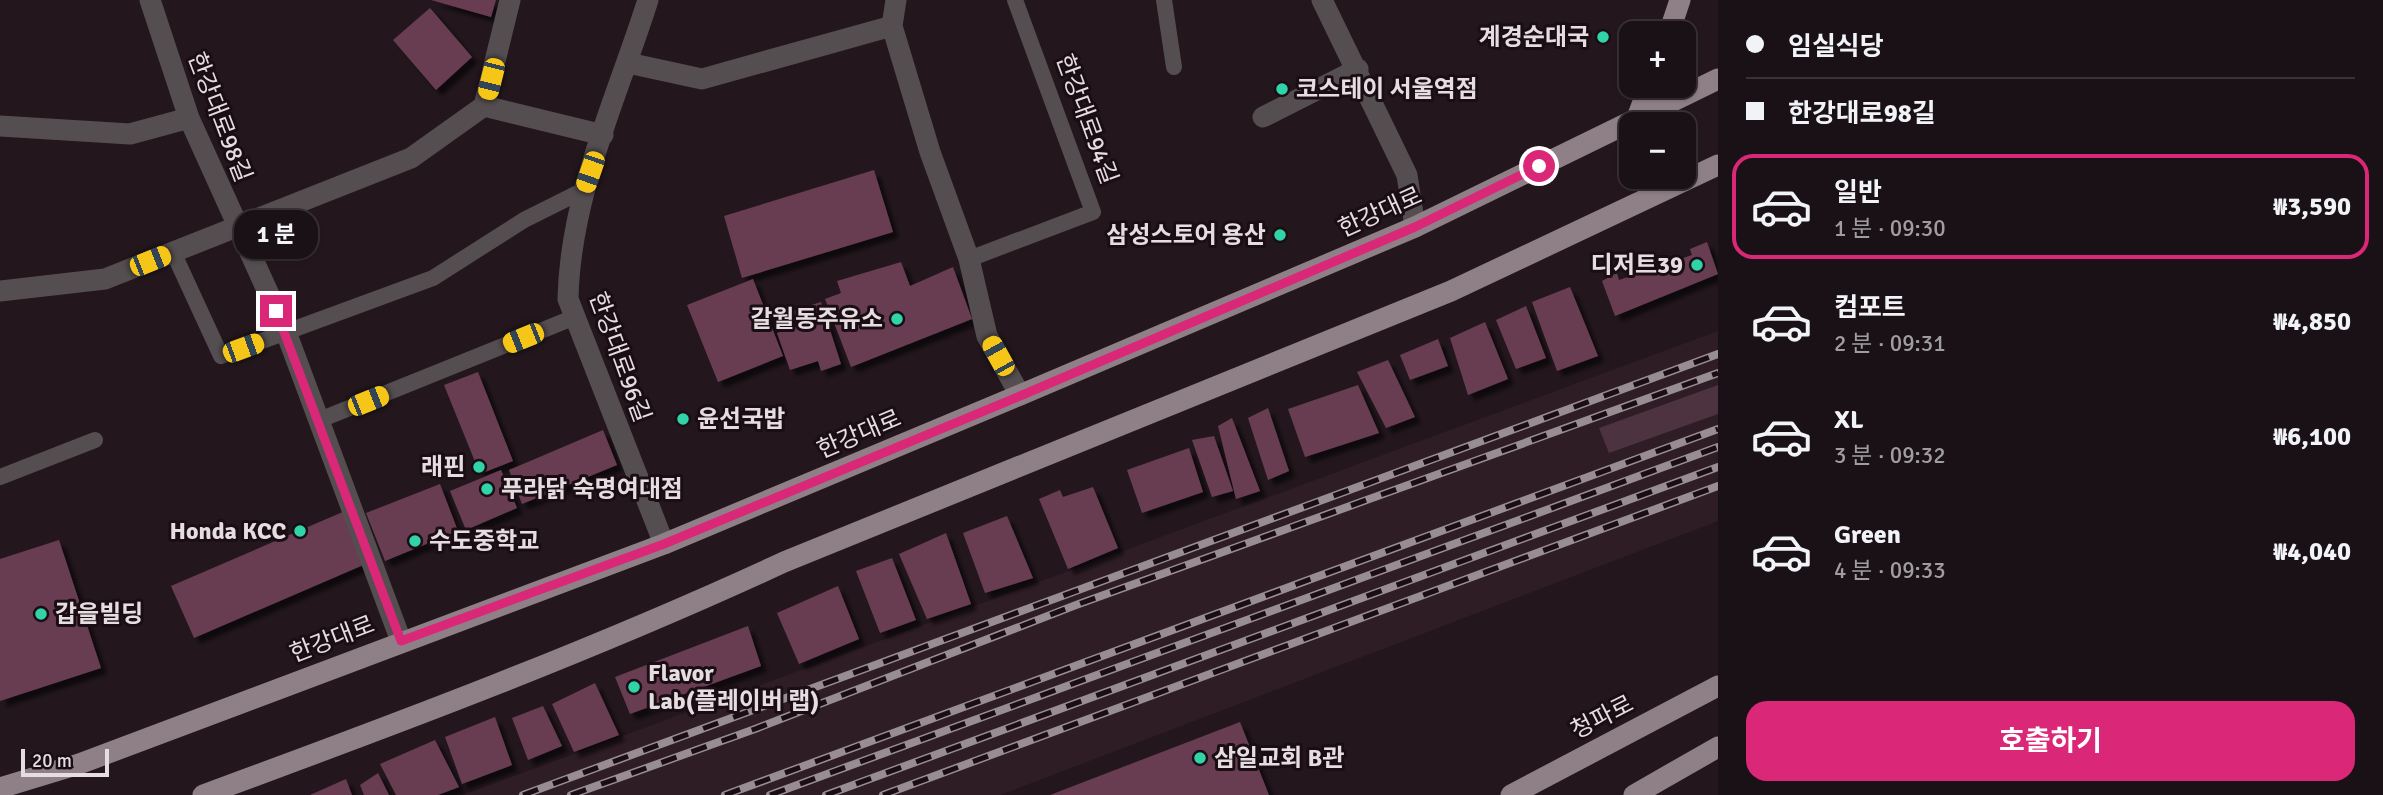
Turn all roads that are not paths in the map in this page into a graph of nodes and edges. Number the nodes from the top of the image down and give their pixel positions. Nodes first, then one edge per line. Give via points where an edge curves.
1 (150, 0) edge
2 (510, 0) edge
3 (648, 0) edge
4 (896, 0) edge
5 (1015, 0) edge
6 (1164, 0) edge
7 (1322, 0) edge
8 (1680, 0) edge
9 (1673, 21) edge
10 (892, 26) junction
11 (628, 63) junction
12 (1174, 67) dead end
13 (1358, 69) junction
14 (1718, 79) edge
15 (484, 106) junction
16 (1649, 112) edge
17 (189, 117) junction
18 (1263, 117) dead end
19 (0, 126) edge
20 (1619, 127) edge
21 (603, 135) junction
22 (1718, 165) edge
23 (584, 190) junction
24 (238, 226) junction
25 (1415, 227) junction
26 (173, 251) junction
27 (969, 259) junction
28 (0, 291) edge
29 (575, 317) junction
30 (286, 332) junction
31 (1020, 396) junction
32 (317, 421) junction
33 (96, 440) dead end
34 (0, 477) edge
35 (664, 544) junction
36 (401, 641) junction
37 (1718, 686) edge
38 (1718, 747) edge
39 (1541, 787) edge
40 (0, 788) edge
41 (203, 795) edge
42 (1511, 795) edge
43 (1634, 795) edge

1 - 17 street, 한강대로98길
2 - 15 street
3 - 11 street, 한강대로96길
4 - 10 street
5 - 27 lane, 한강대로94길 via 1093,212
6 - 12 lane
7 - 13 street
8 - 9 main road
10 - 11 street via 702,79
10 - 27 street
11 - 21 street, 한강대로96길
13 - 18 street
13 - 25 street via 1407,176
14 - 16 main road, 한강대로
15 - 21 street
15 - 24 street via 411,158
17 - 19 street via 130,134
17 - 24 street, 한강대로98길
20 - 25 main road, 한강대로
21 - 23 street, 한강대로96길
22 - 41 main road via 1451,291 426,713
23 - 29 street, 한강대로96길 via 569,262 568,299
23 - 30 lane via 524,220 433,278
24 - 26 street
24 - 30 street, 한강대로98길
25 - 31 main road, 한강대로
26 - 28 street via 105,279
26 - 30 lane via 221,356
27 - 31 street via 987,336
29 - 32 lane
29 - 35 street, 한강대로96길
30 - 32 street, 한강대로98길
31 - 35 main road, 한강대로
32 - 36 street, 한강대로98길
33 - 34 lane
35 - 36 main road, 한강대로
36 - 40 main road, 한강대로 via 79,764
37 - 39 main road, 청파로
38 - 43 main road
39 - 42 main road, 청파로

